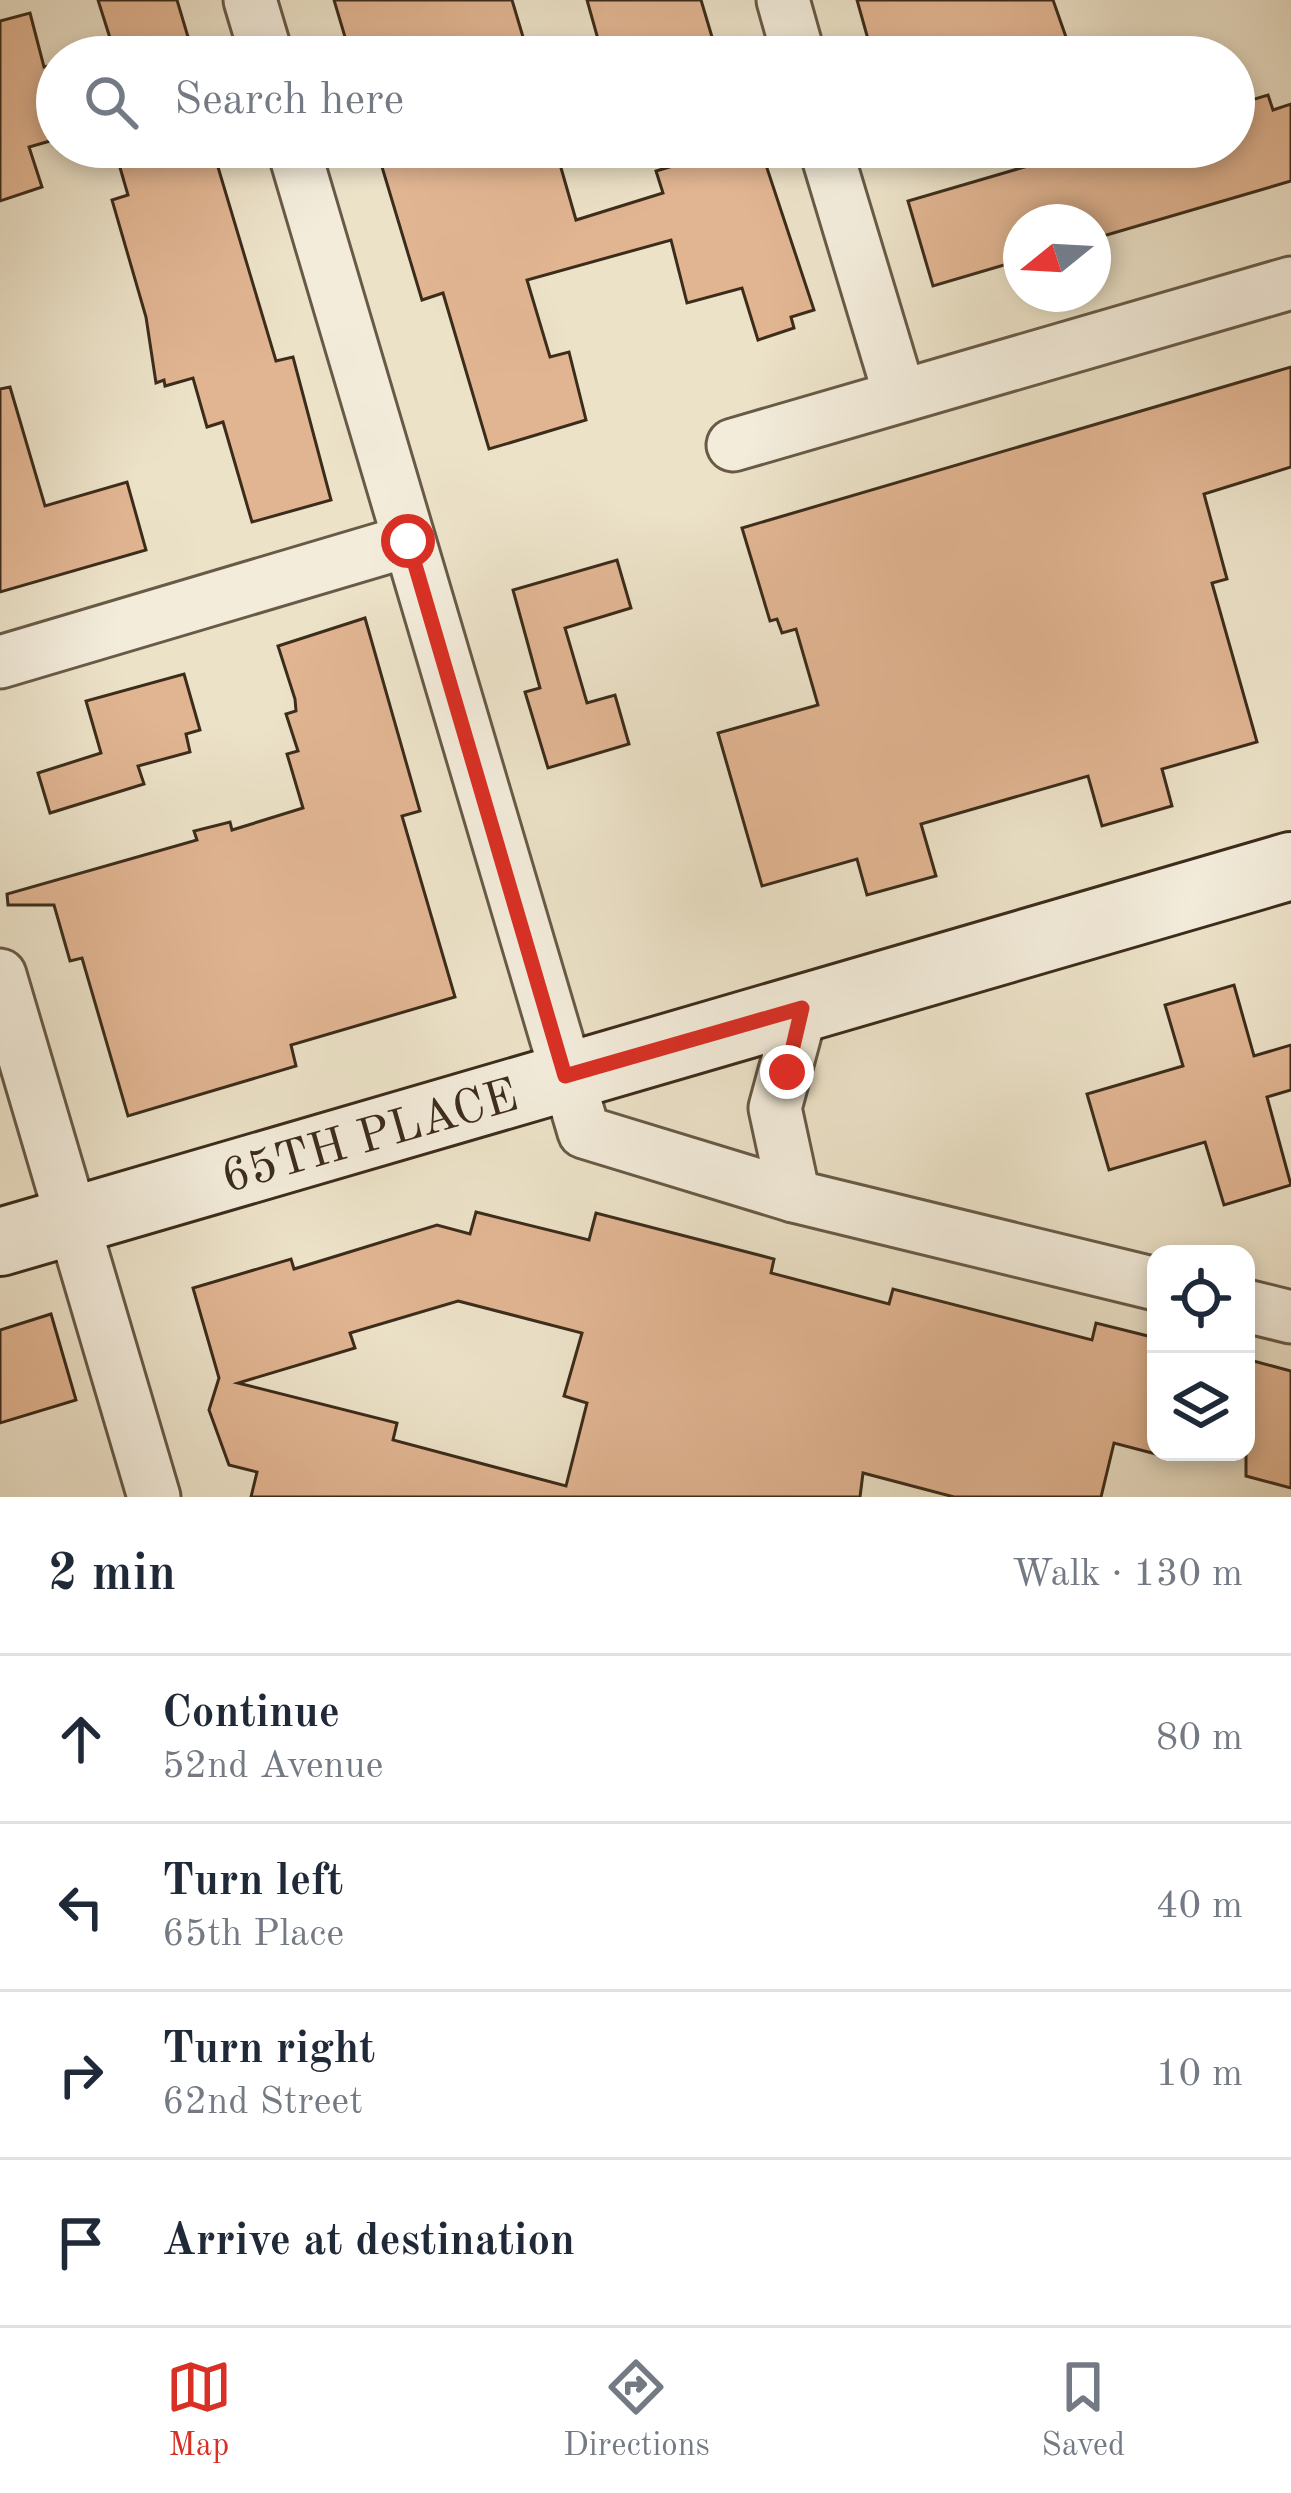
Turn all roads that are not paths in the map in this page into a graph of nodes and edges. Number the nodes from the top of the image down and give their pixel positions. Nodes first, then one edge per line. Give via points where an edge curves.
1 (250, 0) edge
2 (783, 0) edge
3 (261, 36) edge
4 (793, 36) edge
5 (299, 168) edge
6 (831, 168) edge
7 (1291, 283) edge
8 (900, 396) junction
9 (734, 445) dead end
10 (408, 541) junction
11 (0, 662) edge
12 (1291, 866) edge
13 (0, 975) edge
14 (802, 1008) junction
15 (565, 1076) junction
16 (794, 1196) junction
17 (73, 1221) junction
18 (0, 1242) edge
19 (1147, 1282) edge
20 (1255, 1308) edge
21 (1291, 1318) edge
22 (154, 1497) edge

1 - 3 street
2 - 4 street
5 - 10 street
6 - 8 street
7 - 8 street
8 - 9 street
10 - 11 street
10 - 15 street
12 - 14 street, 65TH PLACE
13 - 17 street
14 - 15 street, 65TH PLACE
14 - 16 street via 775,1108
15 - 16 street via 584,1132
15 - 17 street, 65TH PLACE
16 - 19 street
17 - 18 street, 65TH PLACE
17 - 22 street
20 - 21 street

